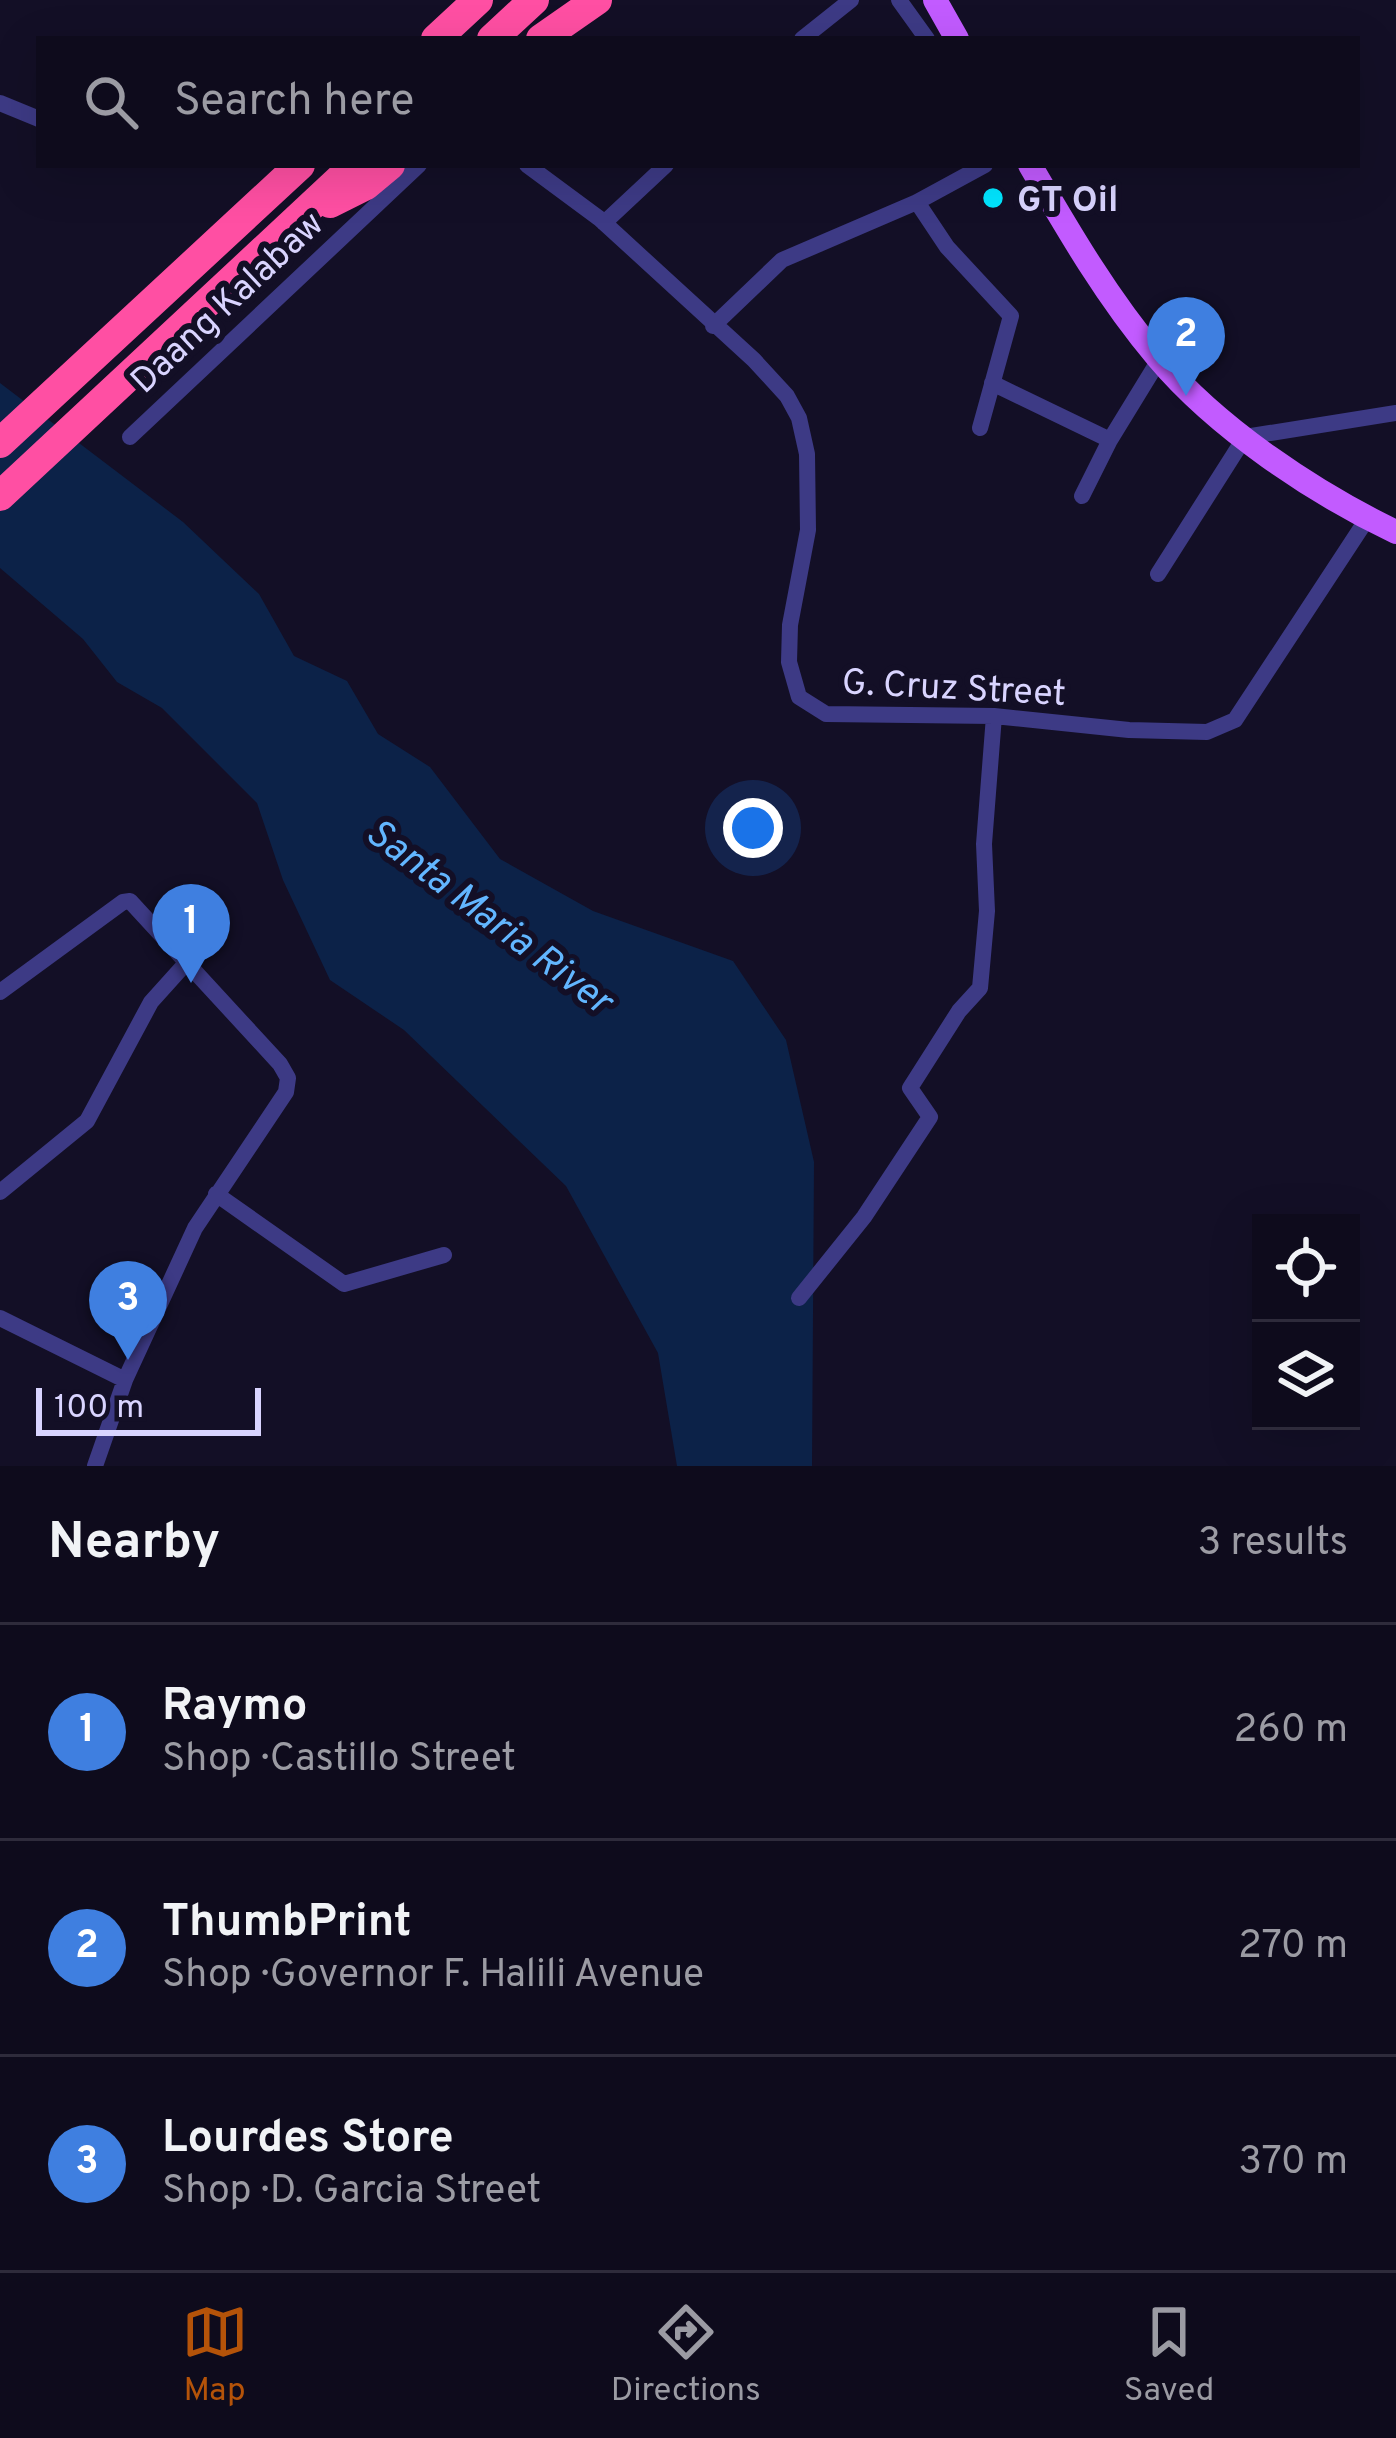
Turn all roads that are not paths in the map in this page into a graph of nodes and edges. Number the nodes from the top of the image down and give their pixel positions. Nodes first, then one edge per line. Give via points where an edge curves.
1 (447, 0) edge
2 (478, 0) edge
3 (534, 0) edge
4 (597, 0) edge
5 (851, 0) edge
6 (899, 0) edge
7 (935, 0) edge
8 (422, 36) edge
9 (439, 36) edge
10 (495, 36) edge
11 (545, 36) edge
12 (806, 36) edge
13 (924, 36) edge
14 (955, 36) edge
15 (0, 104) edge
16 (36, 118) edge
17 (297, 168) edge
18 (352, 168) edge
19 (386, 168) edge
20 (416, 168) edge
21 (530, 168) edge
22 (663, 168) edge
23 (979, 168) edge
24 (1032, 168) edge
25 (917, 202) junction
26 (297, 219) junction
27 (604, 223) junction
28 (713, 326) junction
29 (1160, 360) junction
30 (992, 383) junction
31 (1396, 413) edge
32 (980, 428) dead end
33 (130, 436) dead end
34 (1245, 437) junction
35 (1110, 440) junction
36 (0, 442) edge
37 (0, 496) edge
38 (1082, 496) dead end
39 (1367, 519) junction
40 (1396, 532) edge
41 (1158, 574) dead end
42 (994, 716) junction
43 (187, 962) junction
44 (0, 992) edge
45 (0, 1192) edge
46 (216, 1194) junction
47 (444, 1255) dead end
48 (799, 1298) dead end
49 (0, 1318) edge
50 (124, 1380) junction
51 (95, 1466) edge

1 - 8 highway
2 - 9 highway
3 - 10 highway
4 - 11 highway
5 - 12 street
6 - 13 street
7 - 14 main road
15 - 16 street
17 - 36 highway
18 - 26 highway
19 - 26 highway
20 - 33 street, Daang Kalabaw
21 - 27 street, G. Cruz Street
22 - 27 street
23 - 25 street
24 - 29 main road
25 - 28 street via 782,260
25 - 30 street via 1011,316
26 - 37 highway
27 - 28 street, G. Cruz Street
28 - 42 street, G. Cruz Street via 787,395 808,454 808,530 790,625 799,697 826,714
29 - 34 main road
29 - 35 street
30 - 32 street
30 - 35 street
31 - 34 street
34 - 39 main road
34 - 41 street
35 - 38 street
39 - 40 main road
39 - 42 street, G. Cruz Street via 1235,720 1220,729 1129,730
42 - 48 street via 980,988 910,1088 930,1117
43 - 44 street via 123,902
43 - 45 street via 151,1002 87,1121
43 - 46 street via 288,1078
46 - 47 street via 344,1284
46 - 50 street
49 - 50 street
50 - 51 street

